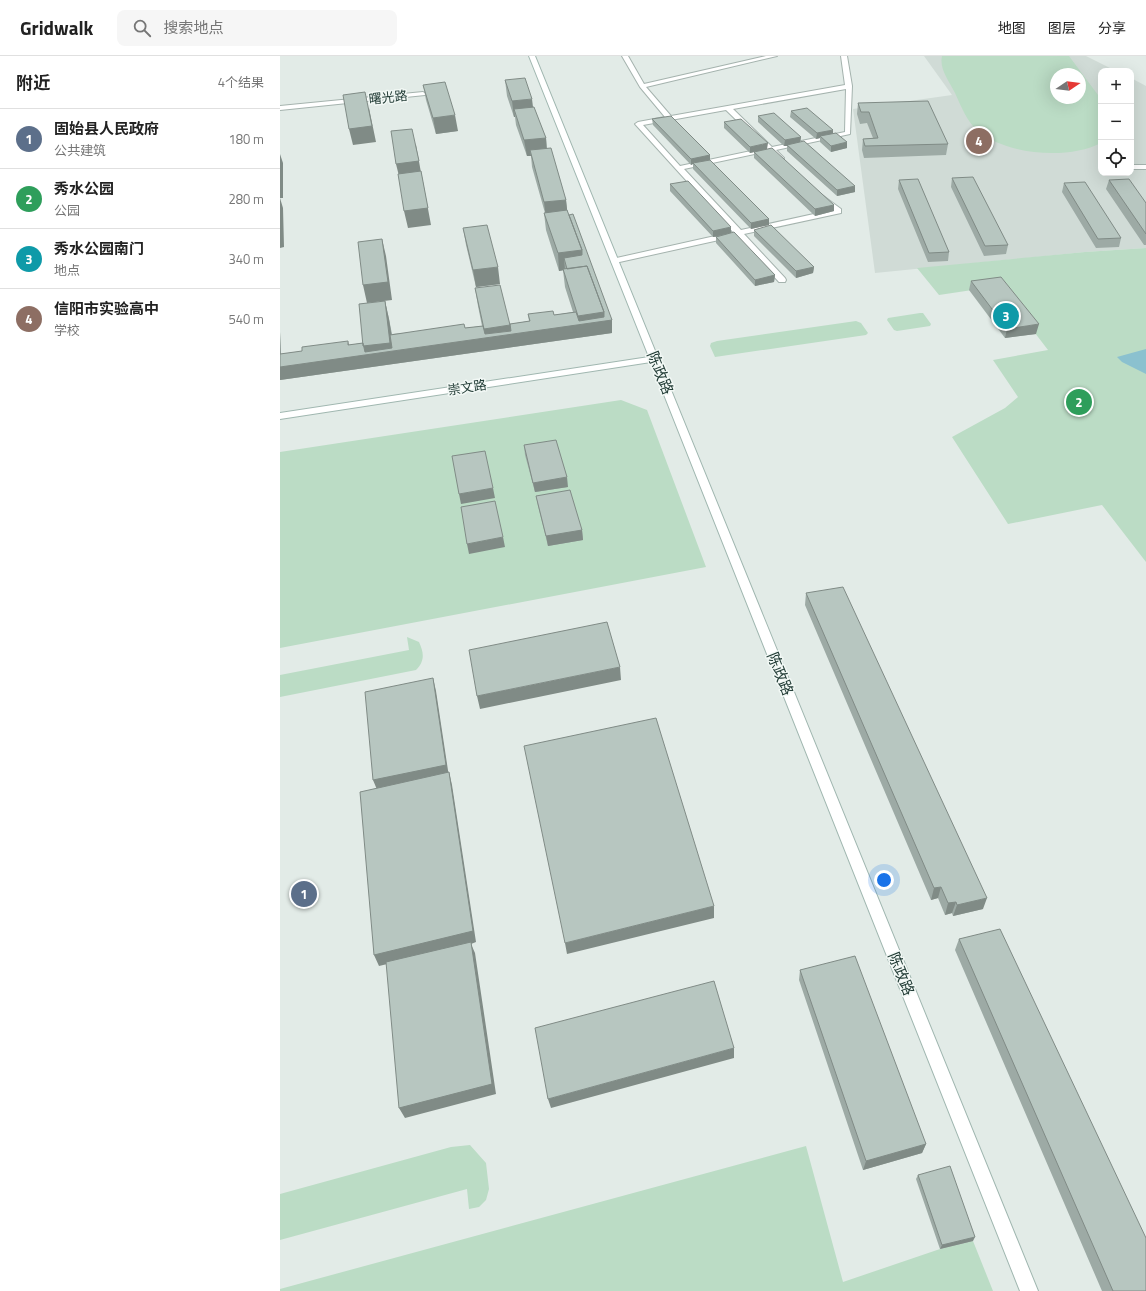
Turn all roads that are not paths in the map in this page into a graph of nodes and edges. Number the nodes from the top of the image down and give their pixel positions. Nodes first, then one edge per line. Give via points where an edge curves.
1 (532, 56) edge
2 (625, 56) edge
3 (774, 56) edge
4 (844, 56) edge
5 (642, 86) junction
6 (849, 86) junction
7 (423, 94) dead end
8 (280, 108) edge
9 (728, 108) junction
10 (669, 118) junction
11 (770, 149) junction
12 (787, 165) edge
13 (1146, 166) edge
14 (1134, 167) edge
15 (679, 168) junction
16 (816, 191) edge
17 (739, 233) junction
18 (614, 261) junction
19 (782, 280) dead end
20 (654, 359) junction
21 (280, 416) edge
22 (1029, 1291) edge

1 - 18 street, 陈政路
2 - 5 street
3 - 5 street
4 - 6 street
5 - 10 street
6 - 9 street
6 - 11 street via 848,133
7 - 8 street, 曙光路
9 - 10 street
9 - 11 street
10 - 15 street via 638,124
11 - 12 street
11 - 15 street
13 - 14 street
15 - 17 street
16 - 17 street via 838,212
17 - 18 street
17 - 19 street
18 - 20 street, 陈政路
20 - 21 street, 崇文路
20 - 22 street, 陈政路

